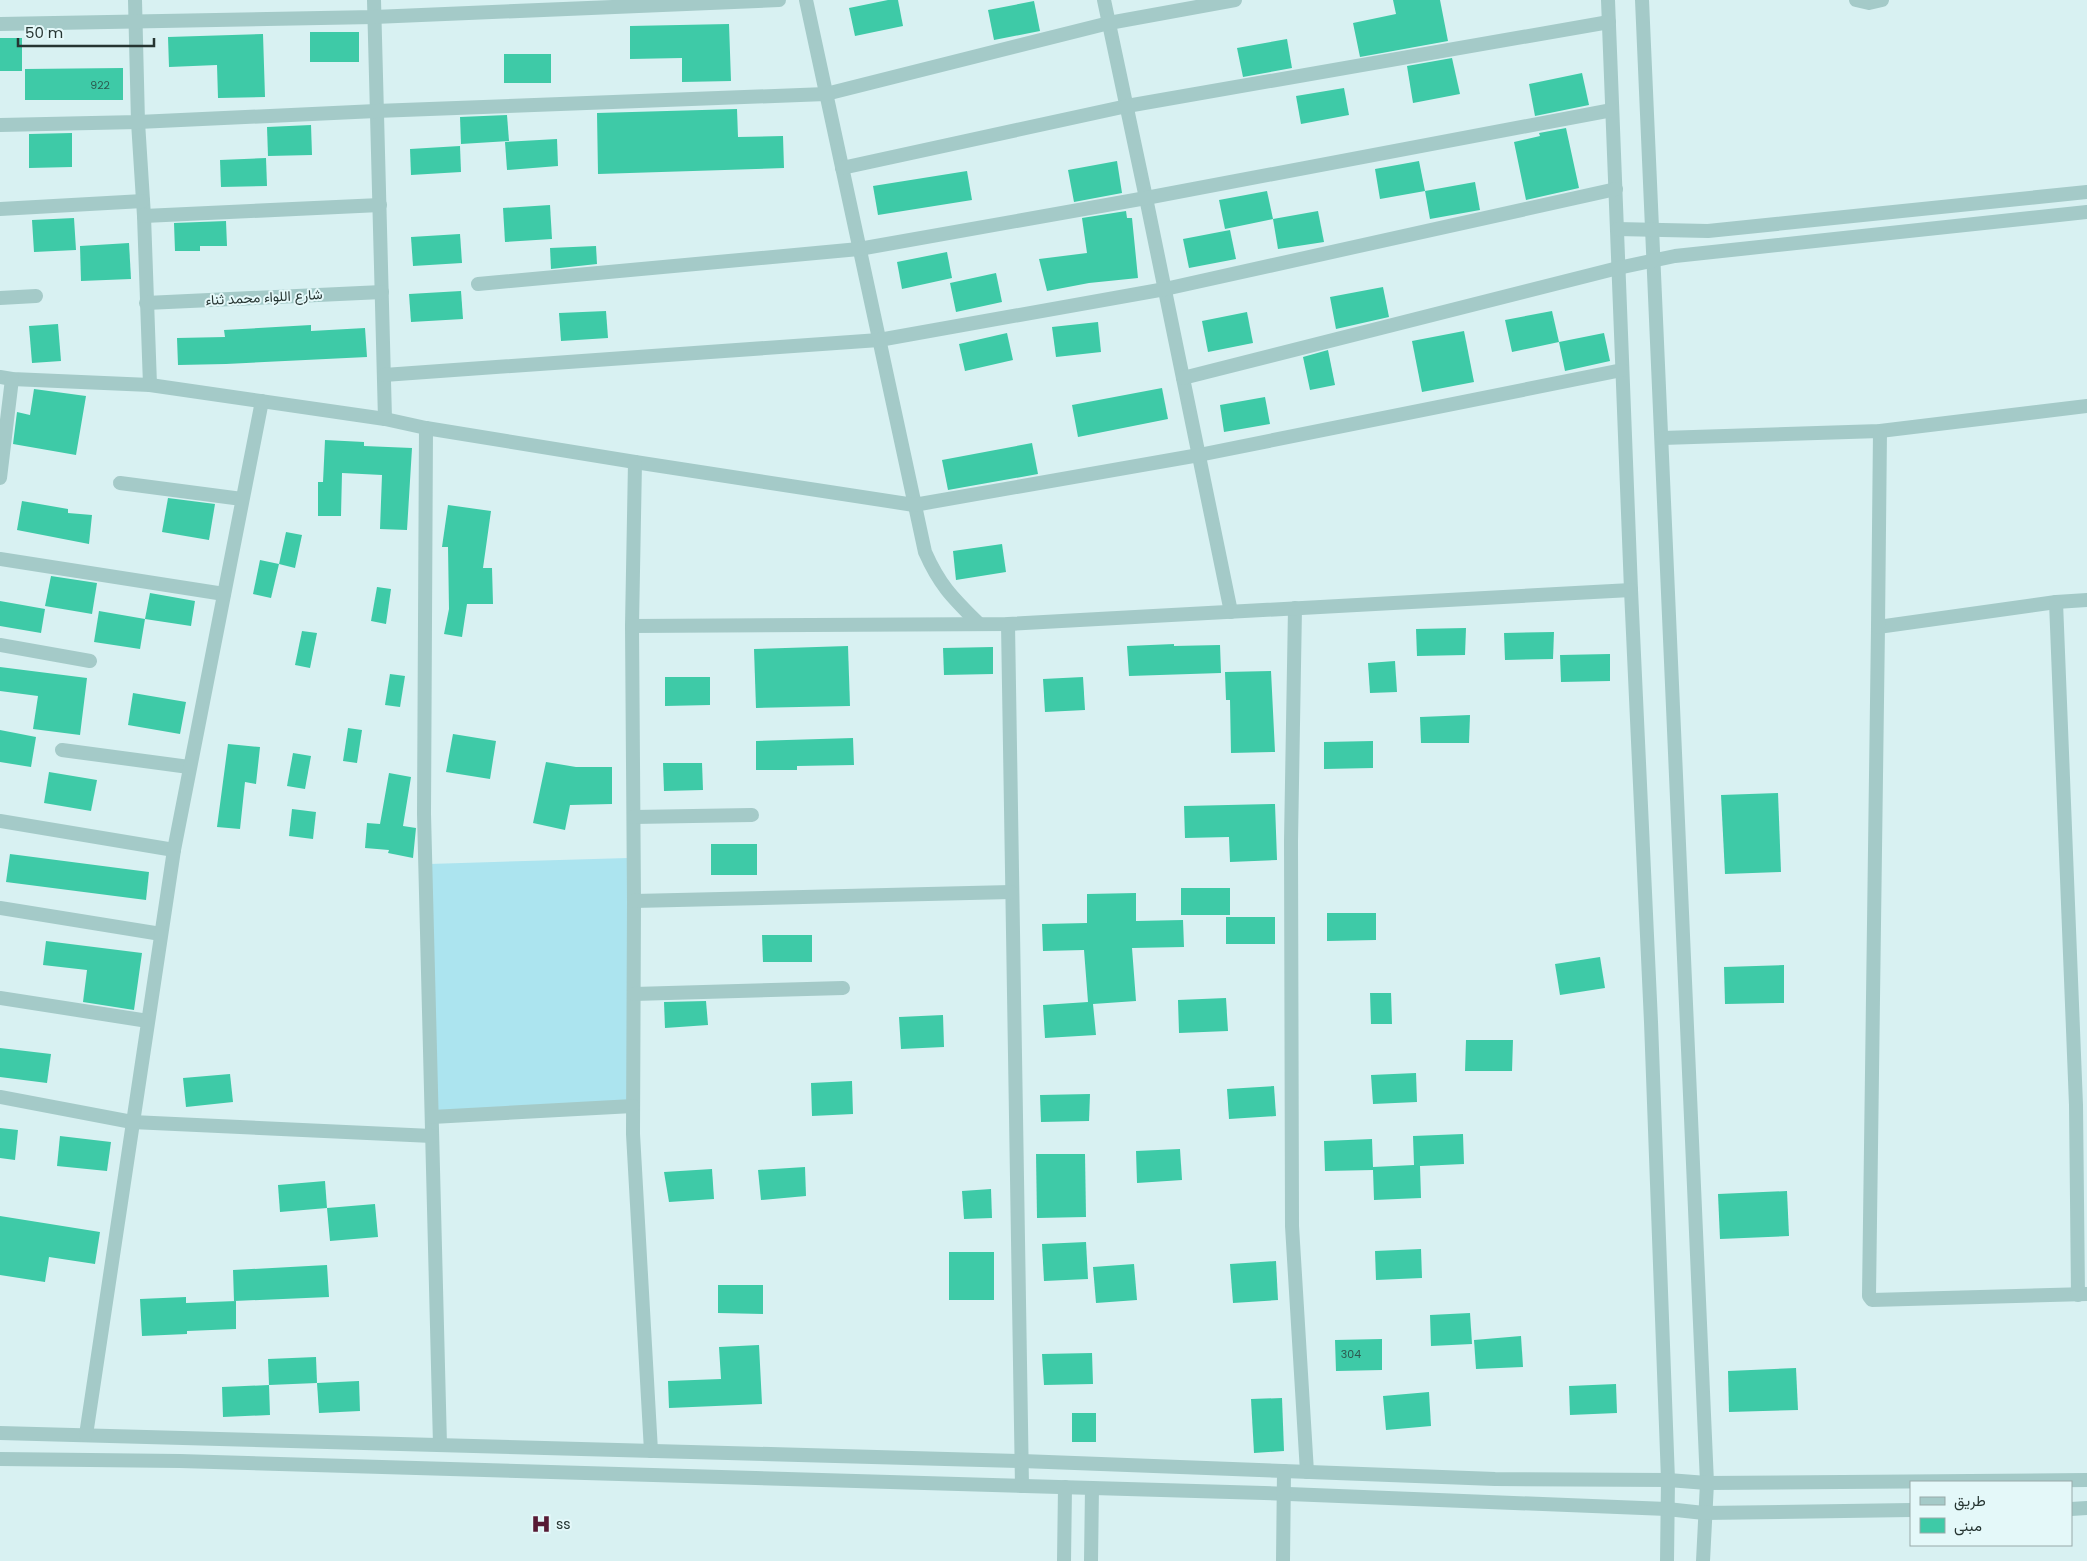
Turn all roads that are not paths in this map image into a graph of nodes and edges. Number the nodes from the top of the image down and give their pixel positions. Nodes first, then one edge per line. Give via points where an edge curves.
1 (135, 0) edge
2 (374, 0) edge
3 (779, 0) edge
4 (806, 0) edge
5 (1104, 0) edge
6 (1235, 0) edge
7 (1608, 0) edge
8 (1642, 0) edge
9 (1856, 0) edge
10 (1882, 0) edge
11 (374, 17) junction
12 (136, 22) junction
13 (1609, 22) junction
14 (1109, 23) junction
15 (0, 24) edge
16 (826, 94) junction
17 (1127, 106) junction
18 (376, 110) junction
19 (1612, 110) junction
20 (138, 122) junction
21 (0, 125) edge
22 (842, 168) junction
23 (1616, 190) junction
24 (2087, 192) edge
25 (1146, 198) junction
26 (143, 201) junction
27 (380, 205) junction
28 (0, 209) edge
29 (2087, 212) edge
30 (144, 216) junction
31 (1618, 230) junction
32 (1652, 230) junction
33 (859, 249) junction
34 (1654, 260) junction
35 (1618, 268) junction
36 (478, 284) dead end
37 (1165, 289) junction
38 (382, 292) junction
39 (36, 296) dead end
40 (0, 298) edge
41 (146, 302) junction
42 (879, 340) junction
43 (1622, 370) junction
44 (384, 375) junction
45 (6, 378) edge
46 (1183, 378) junction
47 (150, 385) junction
48 (262, 401) junction
49 (2087, 406) edge
50 (386, 418) junction
51 (426, 428) junction
52 (1880, 431) junction
53 (1662, 438) junction
54 (1199, 455) junction
55 (635, 462) junction
56 (0, 472) edge
57 (120, 484) dead end
58 (242, 499) junction
59 (914, 505) junction
60 (0, 560) edge
61 (1631, 590) junction
62 (224, 594) junction
63 (2087, 600) edge
64 (2056, 602) junction
65 (1295, 608) junction
66 (1231, 612) junction
67 (979, 624) junction
68 (1008, 624) junction
69 (632, 626) junction
70 (1878, 627) junction
71 (0, 645) edge
72 (90, 661) dead end
73 (62, 750) dead end
74 (189, 767) junction
75 (752, 815) dead end
76 (634, 817) junction
77 (0, 821) edge
78 (174, 850) junction
79 (1011, 892) junction
80 (634, 901) junction
81 (0, 908) edge
82 (161, 934) junction
83 (843, 988) dead end
84 (634, 994) junction
85 (0, 998) edge
86 (148, 1021) junction
87 (0, 1097) edge
88 (2081, 1105) edge
89 (633, 1106) junction
90 (432, 1117) junction
91 (132, 1122) junction
92 (432, 1136) junction
93 (2083, 1294) edge
94 (0, 1433) edge
95 (86, 1435) junction
96 (440, 1445) junction
97 (651, 1451) junction
98 (0, 1459) edge
99 (1022, 1461) junction
100 (1284, 1471) junction
101 (1307, 1472) junction
102 (1668, 1480) junction
103 (2087, 1480) edge
104 (1910, 1481) edge
105 (1960, 1481) edge
106 (1707, 1483) junction
107 (1022, 1486) junction
108 (1065, 1487) junction
109 (1092, 1488) junction
110 (1284, 1494) junction
111 (2087, 1508) edge
112 (1667, 1509) junction
113 (2072, 1509) edge
114 (1910, 1510) edge
115 (1704, 1513) junction
116 (1064, 1561) edge
117 (1091, 1561) edge
118 (1283, 1561) edge
119 (1668, 1561) edge
120 (1703, 1561) edge

1 - 12 street
2 - 11 street
3 - 11 street
4 - 16 street
5 - 14 street
6 - 14 street
7 - 13 street
8 - 32 street
9 - 10 street via 1869,3
11 - 12 street
11 - 18 street
12 - 15 street
12 - 20 street
13 - 17 street
13 - 19 street
14 - 16 street
14 - 17 street
16 - 18 street
16 - 22 street
17 - 22 street
17 - 25 street
18 - 20 street
18 - 27 street
19 - 23 street
19 - 25 street
20 - 21 street
20 - 26 street
22 - 33 street
23 - 31 street
23 - 37 street
24 - 32 street via 1708,230
25 - 33 street
25 - 37 street
26 - 28 street
26 - 30 street
27 - 30 street
27 - 38 street
29 - 34 street
30 - 41 street
31 - 32 street
31 - 35 street
32 - 34 street
33 - 36 street
33 - 42 street
34 - 35 street
34 - 53 street
35 - 43 street
35 - 46 street
37 - 42 street
37 - 46 street
38 - 41 street, شارع اللواء محمد ثناء
38 - 44 street
39 - 40 street
41 - 47 street
42 - 44 street
42 - 59 street
43 - 54 street
43 - 61 street
44 - 50 street
45 - 47 street
45 - 56 street
46 - 54 street
47 - 48 street
48 - 50 street
48 - 58 street
49 - 52 street
50 - 51 street
51 - 55 street
51 - 90 street via 424,814
52 - 53 street
52 - 70 street
53 - 106 street
54 - 59 street
54 - 66 street
55 - 59 street
55 - 69 street
57 - 58 street
58 - 62 street
59 - 67 street via 925,552 939,581
60 - 62 street
61 - 65 street
61 - 102 street
62 - 74 street
63 - 64 street
64 - 70 street
64 - 88 street
65 - 66 street
65 - 101 street via 1291,841 1292,1226
66 - 68 street
67 - 68 street
67 - 69 street
68 - 79 street
69 - 76 street
70 - 93 street via 1869,1298
71 - 72 street
73 - 74 street
74 - 78 street
75 - 76 street
76 - 80 street
77 - 78 street
78 - 82 street
79 - 80 street
79 - 99 street
80 - 84 street
81 - 82 street
82 - 86 street
83 - 84 street
84 - 89 street
85 - 86 street
86 - 91 street
87 - 91 street
88 - 93 street
89 - 90 street
89 - 97 street via 634,1189
90 - 92 street
91 - 92 street
91 - 95 street
92 - 96 street
94 - 95 street
95 - 96 street
96 - 97 street
97 - 99 street
98 - 107 street
99 - 100 street
99 - 107 street
100 - 101 street
100 - 110 street
101 - 102 street via 1495,1479
102 - 106 street
102 - 112 street
103 - 105 street
104 - 106 street
106 - 115 street
107 - 108 street
108 - 109 street
108 - 116 street
109 - 110 street
109 - 117 street
110 - 112 street
110 - 118 street
111 - 113 street
112 - 115 street
112 - 119 street
114 - 115 street
115 - 120 street

